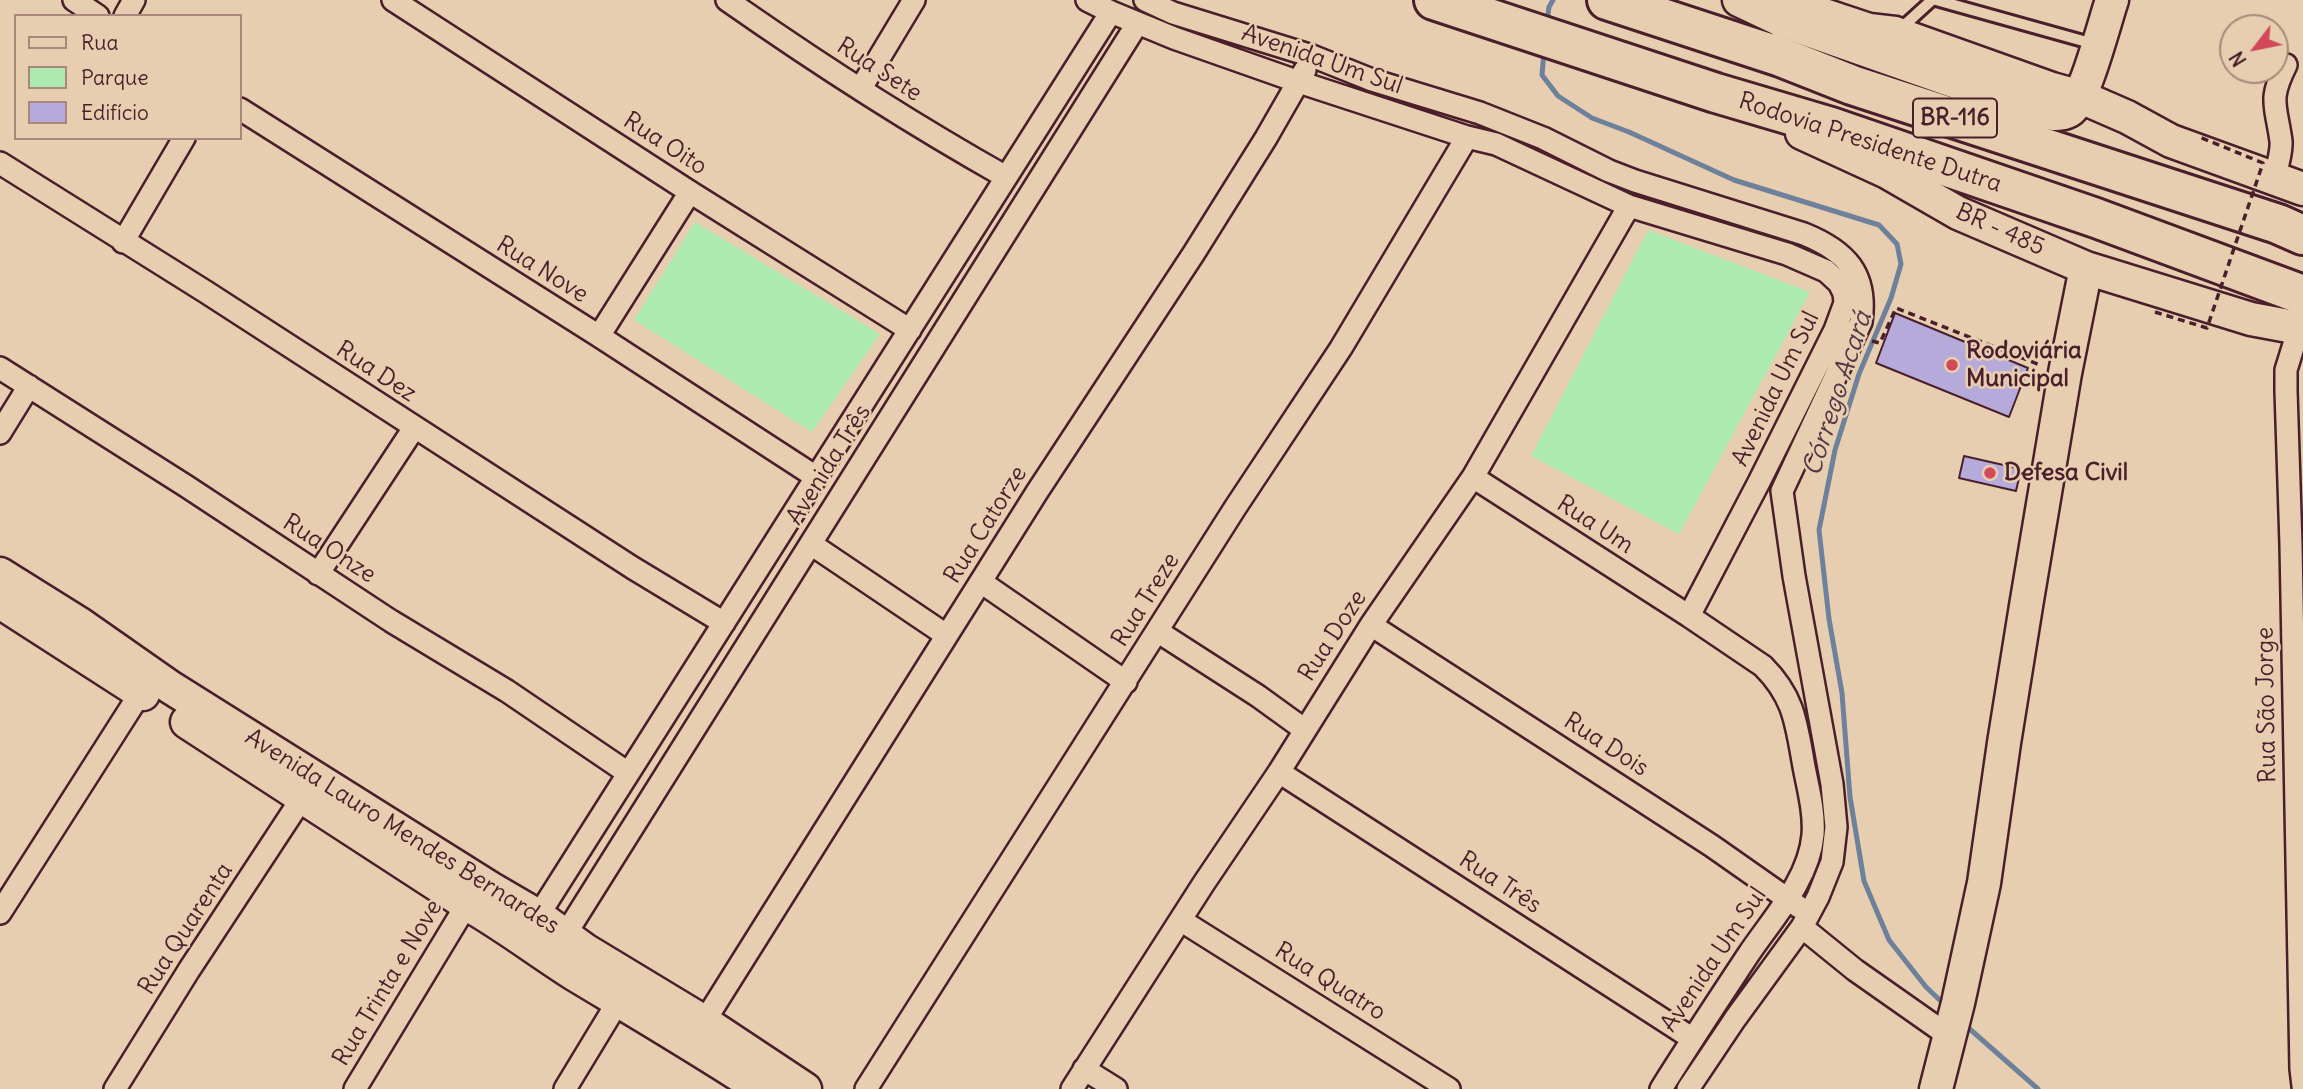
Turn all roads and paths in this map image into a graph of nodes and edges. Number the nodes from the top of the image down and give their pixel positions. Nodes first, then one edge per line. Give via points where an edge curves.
1 (74, 0) edge
2 (393, 0) edge
3 (727, 0) edge
4 (915, 0) edge
5 (1087, 0) edge
6 (1145, 0) edge
7 (1434, 0) edge
8 (1606, 0) edge
9 (1739, 0) edge
10 (1934, 0) edge
11 (2112, 0) edge
12 (1791, 10) edge
13 (1111, 12) junction
14 (95, 14) edge
15 (1137, 24) junction
16 (1232, 32) junction
17 (1895, 33) junction
18 (2097, 45) junction
19 (1220, 53) junction
20 (1312, 56) junction
21 (1372, 79) junction
22 (1298, 82) junction
23 (2276, 84) edge
24 (861, 88) junction
25 (1716, 93) junction
26 (2081, 96) junction
27 (1364, 103) junction
28 (242, 110) edge
29 (1044, 118) junction
30 (1070, 130) junction
31 (2197, 136) dead end
32 (1467, 137) junction
33 (183, 140) edge
34 (0, 163) edge
35 (1006, 177) junction
36 (2289, 184) edge
37 (690, 192) junction
38 (1629, 206) junction
39 (2303, 235) edge
40 (123, 242) junction
41 (951, 265) junction
42 (2087, 268) junction
43 (976, 281) junction
44 (2155, 312) dead end
45 (2302, 320) edge
46 (909, 330) junction
47 (599, 336) junction
48 (1875, 342) dead end
49 (0, 368) edge
50 (2065, 373) junction
51 (29, 386) junction
52 (874, 386) junction
53 (902, 399) junction
54 (414, 428) junction
55 (0, 433) edge
56 (816, 477) junction
57 (1473, 477) junction
58 (1759, 482) junction
59 (1782, 491) junction
60 (811, 544) junction
61 (756, 572) junction
62 (0, 574) edge
63 (318, 574) junction
64 (981, 582) junction
65 (782, 589) junction
66 (0, 602) edge
67 (1689, 616) junction
68 (724, 623) junction
69 (1371, 625) junction
70 (1157, 631) junction
71 (74, 635) junction
72 (946, 635) junction
73 (1126, 682) junction
74 (141, 692) junction
75 (669, 709) junction
76 (696, 725) junction
77 (1305, 730) junction
78 (237, 741) junction
79 (1279, 772) junction
80 (628, 773) junction
81 (1832, 784) junction
82 (1807, 787) junction
83 (302, 798) junction
84 (590, 834) junction
85 (403, 846) junction
86 (618, 851) junction
87 (1787, 899) junction
88 (467, 904) junction
89 (0, 913) edge
90 (1182, 920) junction
91 (1806, 920) junction
92 (531, 927) junction
93 (574, 952) junction
94 (1749, 953) junction
95 (1773, 969) junction
96 (619, 1000) junction
97 (1954, 1018) junction
98 (705, 1022) junction
99 (1693, 1038) junction
100 (1084, 1069) junction
101 (2303, 1084) edge
102 (783, 1086) edge
103 (115, 1089) edge
104 (355, 1089) edge
105 (565, 1089) edge
106 (866, 1089) edge
107 (1072, 1089) edge
108 (1116, 1089) edge
109 (1449, 1089) edge
110 (1661, 1089) edge
111 (1688, 1089) edge
112 (1936, 1089) edge

1 - 14 street
2 - 37 street, Rua Oito
3 - 24 street, Rua Sete
4 - 24 street
5 - 13 street, Avenida Um Sul
6 - 16 street, Avenida Um Sul
7 - 25 highway, Rodovia Presidente Dutra / BR-116
8 - 39 highway, Rodovia Presidente Dutra / BR-116
9 - 12 street
10 - 17 lane
10 - 18 lane
11 - 18 street
12 - 17 street
12 - 26 street via 2002,99 2049,113 2070,110
13 - 15 street, Avenida Um Sul
13 - 29 street, Avenida Três
15 - 19 street, Avenida Um Sul
15 - 30 street, Avenida Três
16 - 19 street
16 - 20 street, Avenida Um Sul
17 - 26 street
18 - 26 street
19 - 22 street, Avenida Um Sul
20 - 21 street, Avenida Um Sul
20 - 22 street, Rua Catorze
21 - 27 street
21 - 59 street, Avenida Um Sul via 1543,138 1635,181 1804,233 1842,255 1859,282 1861,322
22 - 27 street, Avenida Um Sul
22 - 64 street, Rua Catorze via 1194,253
23 - 36 street via 2273,96
24 - 35 street, Rua Sete
25 - 42 street, BR - 485 via 1887,172 1958,213
25 - 45 highway, Rodovia Presidente Dutra / BR-116 via 1831,127 2260,277
26 - 36 street via 2171,141
27 - 32 street, Avenida Um Sul
28 - 47 street, Rua Nove
29 - 30 street
29 - 35 street, Avenida Três
30 - 43 street, Avenida Três
31 - 44 path, bridge via 2263,163 2207,328
32 - 38 street, Avenida Um Sul via 1496,144
32 - 70 street, Rua Treze via 1341,348
33 - 40 street
34 - 40 street, Rua Dez
35 - 41 street, Avenida Três
37 - 46 street, Rua Oito
37 - 47 street
38 - 57 street, Rua Doze
38 - 58 street, Avenida Um Sul via 1787,254 1826,271 1844,293 1835,330
40 - 54 street, Rua Dez
41 - 43 street
41 - 46 street, Avenida Três
42 - 45 street, BR - 485 via 2251,319
42 - 50 street
43 - 53 street, Avenida Três
45 - 101 street, Rua São Jorge via 2286,370 2286,391
46 - 52 street, Avenida Três
47 - 56 street, Rua Nove
48 - 50 path via 1880,343 1896,308
49 - 51 street, Rua Onze
50 - 97 street via 1984,883
51 - 55 street
51 - 63 street, Rua Onze
52 - 53 street
52 - 56 street, Avenida Três
53 - 60 street, Avenida Três
54 - 63 street
54 - 68 street, Rua Dez
56 - 61 street, Avenida Três
57 - 67 street, Rua Um
57 - 69 street, Rua Doze
58 - 59 street
58 - 67 street, Avenida Um Sul
59 - 81 street, Avenida Um Sul
60 - 65 street, Avenida Três
60 - 72 street
61 - 65 street
61 - 68 street, Avenida Três
62 - 71 street, Avenida Lauro Mendes Bernardes
63 - 80 street, Rua Onze via 507,691
64 - 72 street, Rua Catorze
64 - 73 street
65 - 76 street, Avenida Três
66 - 71 street, Avenida Lauro Mendes Bernardes
67 - 82 street, Avenida Um Sul via 1763,666 1789,699
68 - 75 street, Avenida Três
69 - 77 street, Rua Doze
69 - 87 street, Rua Dois
70 - 73 street, Rua Treze
70 - 77 street
71 - 74 street, Avenida Lauro Mendes Bernardes
71 - 78 street, Avenida Lauro Mendes Bernardes via 170,687
72 - 98 street, Rua Catorze
73 - 106 street, Rua Treze
74 - 78 street, Avenida Lauro Mendes Bernardes
74 - 89 street
75 - 76 street
75 - 80 street, Avenida Três
76 - 86 street, Avenida Três
77 - 79 street, Rua Doze
78 - 83 street, Avenida Lauro Mendes Bernardes
78 - 85 street, Avenida Lauro Mendes Bernardes via 330,788
79 - 90 street, Rua Doze
79 - 99 street, Rua Três
80 - 84 street, Avenida Três
81 - 82 street
81 - 91 street, Avenida Um Sul via 1835,844 1826,878
82 - 87 street, Avenida Um Sul via 1813,820 1811,848
83 - 85 street, Avenida Lauro Mendes Bernardes
83 - 103 street, Rua Quarenta
84 - 86 street
84 - 92 street, Avenida Três
85 - 88 street, Avenida Lauro Mendes Bernardes
85 - 92 street, Avenida Lauro Mendes Bernardes via 479,881
86 - 93 street, Avenida Três
87 - 91 street, Rua Dois
87 - 94 street, Avenida Um Sul
88 - 92 street, Avenida Lauro Mendes Bernardes
88 - 104 street, Rua Trinta e Nove
90 - 100 street, Rua Doze
90 - 109 street, Rua Quatro
91 - 95 street, Avenida Um Sul
91 - 97 street, Rua Dois via 1855,970
92 - 93 street, Avenida Lauro Mendes Bernardes
93 - 96 street, Avenida Lauro Mendes Bernardes
93 - 98 street, Avenida Lauro Mendes Bernardes
94 - 95 street
94 - 99 street, Avenida Um Sul
95 - 111 street, Avenida Um Sul
96 - 102 street, Avenida Lauro Mendes Bernardes
96 - 105 street
97 - 112 street
98 - 102 street, Avenida Lauro Mendes Bernardes
99 - 110 street, Avenida Um Sul
100 - 107 street, Rua Doze
100 - 108 street

